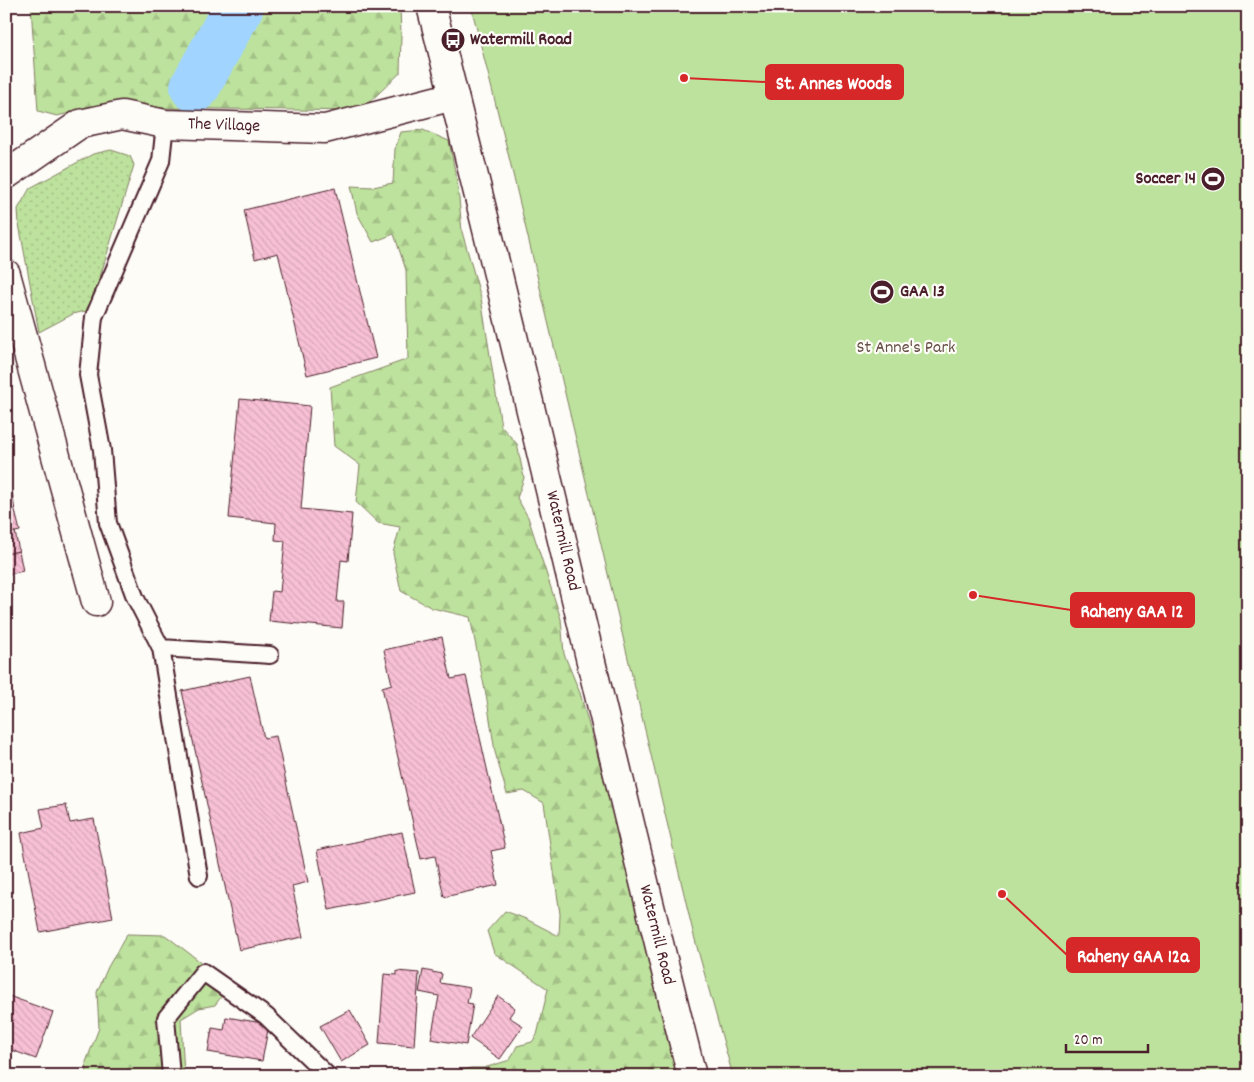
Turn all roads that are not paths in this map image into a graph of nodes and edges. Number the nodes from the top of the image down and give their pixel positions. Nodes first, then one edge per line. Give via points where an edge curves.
1 (431, 6) edge
2 (454, 96) junction
3 (166, 124) junction
4 (6, 174) edge
5 (6, 274) edge
6 (96, 602) dead end
7 (161, 648) junction
8 (270, 655) dead end
9 (199, 876) dead end
10 (171, 1076) edge
11 (328, 1076) edge
12 (692, 1076) edge

1 - 2 main road, Watermill Road
2 - 3 main road, The Village via 325,129
2 - 12 main road, Watermill Road
3 - 4 main road, The Village via 122,116 80,124
3 - 7 lane via 161,161 94,318 88,375 102,450 108,523 135,597
5 - 6 main road
7 - 8 lane
7 - 9 lane
10 - 11 lane via 166,1018 203,972 266,1016

